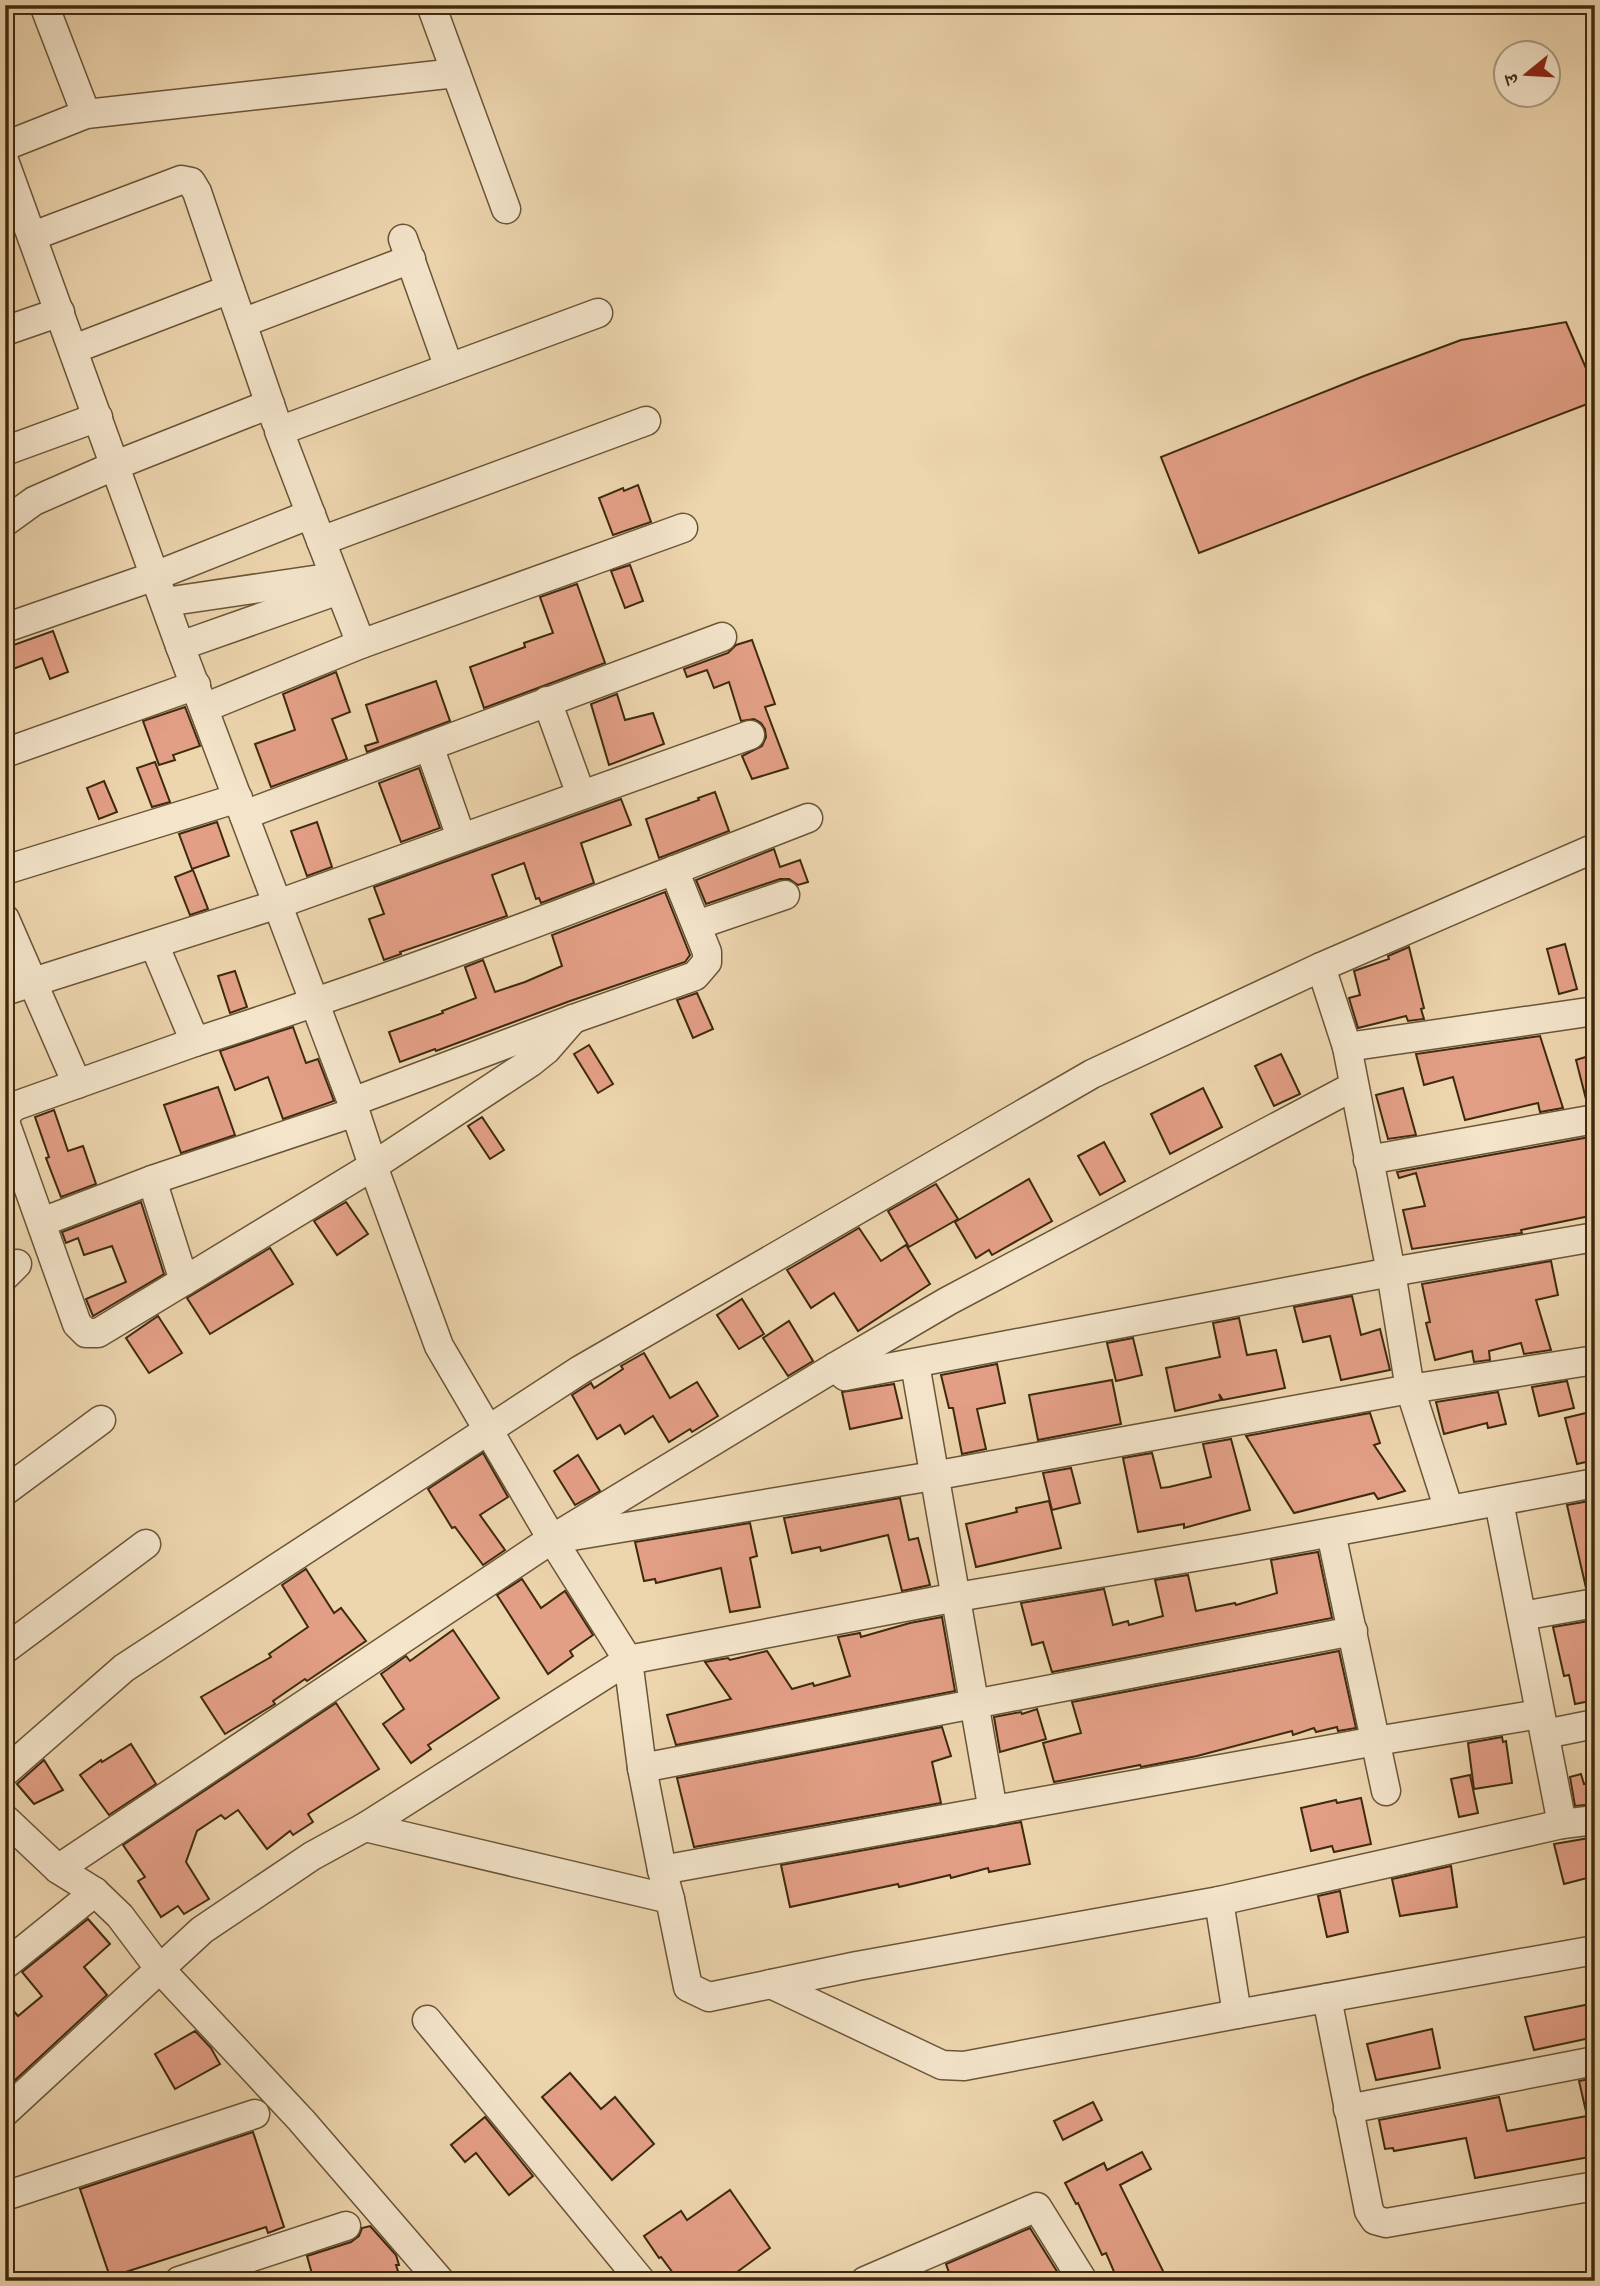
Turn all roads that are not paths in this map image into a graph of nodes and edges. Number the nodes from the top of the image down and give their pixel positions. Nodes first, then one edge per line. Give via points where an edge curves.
1 (44, 5) edge
2 (431, 5) edge
3 (456, 73) junction
4 (86, 114) junction
5 (5, 146) edge
6 (5, 163) edge
7 (506, 209) dead end
8 (33, 236) junction
9 (230, 289) junction
10 (60, 312) junction
11 (598, 313) dead end
12 (242, 323) junction
13 (5, 331) edge
14 (74, 349) junction
15 (449, 368) junction
16 (270, 404) junction
17 (98, 417) junction
18 (646, 421) dead end
19 (279, 431) junction
20 (5, 451) edge
21 (116, 465) junction
22 (311, 514) junction
23 (5, 522) edge
24 (684, 528) dead end
25 (321, 541) junction
26 (155, 576) junction
27 (337, 583) junction
28 (165, 602) junction
29 (5, 628) edge
30 (722, 637) dead end
31 (361, 645) junction
32 (180, 646) junction
33 (200, 697) junction
34 (547, 701) junction
35 (750, 735) dead end
36 (429, 746) junction
37 (5, 753) edge
38 (580, 795) junction
39 (241, 807) junction
40 (808, 818) dead end
41 (461, 837) junction
42 (1595, 848) edge
43 (5, 870) edge
44 (674, 870) junction
45 (785, 895) dead end
46 (278, 904) junction
47 (5, 919) edge
48 (697, 925) junction
49 (154, 944) junction
50 (1321, 967) junction
51 (18, 986) edge
52 (316, 1004) junction
53 (1595, 1011) edge
54 (573, 1018) junction
55 (195, 1042) junction
56 (1347, 1047) junction
57 (77, 1084) junction
58 (1354, 1086) junction
59 (354, 1107) junction
60 (1595, 1119) edge
61 (1368, 1160) junction
62 (373, 1166) junction
63 (152, 1180) junction
64 (42, 1222) junction
65 (1595, 1237) edge
66 (1391, 1272) junction
67 (184, 1281) junction
68 (1595, 1360) edge
69 (915, 1364) junction
70 (835, 1367) junction
71 (1410, 1389) junction
72 (102, 1420) dead end
73 (487, 1430) junction
74 (933, 1476) junction
75 (1595, 1483) edge
76 (5, 1491) edge
77 (1499, 1502) junction
78 (1449, 1510) junction
79 (1331, 1533) junction
80 (552, 1539) junction
81 (146, 1544) dead end
82 (957, 1597) junction
83 (1595, 1603) edge
84 (1522, 1616) junction
85 (1353, 1631) junction
86 (5, 1649) edge
87 (628, 1660) junction
88 (973, 1703) junction
89 (1542, 1724) junction
90 (1595, 1724) edge
91 (1376, 1741) junction
92 (642, 1768) junction
93 (5, 1772) edge
94 (1386, 1791) dead end
95 (993, 1811) junction
96 (5, 1819) edge
97 (1595, 1820) edge
98 (1562, 1825) junction
99 (365, 1827) junction
100 (58, 1869) junction
101 (662, 1870) junction
102 (95, 1892) junction
103 (670, 1899) junction
104 (1219, 1901) junction
105 (1595, 1950) edge
106 (5, 1965) edge
107 (159, 1968) junction
108 (771, 1984) junction
109 (1327, 1998) junction
110 (1237, 2014) junction
111 (428, 2020) dead end
112 (1595, 2061) edge
113 (1349, 2109) junction
114 (5, 2112) edge
115 (255, 2114) dead end
116 (1595, 2186) edge
117 (5, 2196) edge
118 (346, 2226) dead end
119 (179, 2281) edge
120 (440, 2281) edge
121 (641, 2281) edge
122 (865, 2281) edge
123 (1083, 2281) edge

1 - 4 street
2 - 3 street
3 - 4 street
3 - 7 street
4 - 5 street
6 - 8 street
8 - 9 street via 181,180 191,182
8 - 10 street
9 - 12 street
9 - 14 street
10 - 13 street
10 - 14 street
11 - 15 street
12 - 15 street via 407,249
12 - 16 street
14 - 17 street
15 - 19 street
16 - 19 street
16 - 21 street
17 - 20 street
17 - 21 street
18 - 25 street
19 - 22 street
21 - 23 street via 34,501
21 - 26 street
22 - 25 street
22 - 26 street
24 - 31 street
25 - 27 street
26 - 28 street
26 - 29 street
27 - 28 street
27 - 31 street
27 - 32 street
28 - 32 street
30 - 34 street
31 - 33 street
32 - 33 street
33 - 37 street
33 - 39 street
34 - 36 street
34 - 38 street
35 - 38 street
36 - 39 street
36 - 41 street
38 - 41 street
39 - 43 street
39 - 46 street
40 - 44 street
41 - 46 street
42 - 50 street
44 - 48 street
44 - 52 street
45 - 48 street
46 - 49 street
46 - 52 street
47 - 51 street
48 - 54 street via 707,962 695,976
49 - 51 street
49 - 55 street
50 - 56 street
50 - 73 street via 1092,1074 580,1370
51 - 57 street
52 - 55 street
52 - 59 street
53 - 56 street
54 - 59 street
54 - 62 street via 531,1062
55 - 57 street
56 - 58 street
57 - 64 street via 15,1106 5,1122
58 - 61 street
58 - 70 street via 948,1301
59 - 62 street
59 - 63 street
60 - 61 street
61 - 66 street
62 - 67 street
62 - 73 street via 439,1346
63 - 64 street
63 - 67 street
64 - 67 street via 77,1324 86,1333 98,1333
65 - 66 street
66 - 69 street
66 - 71 street
68 - 71 street
69 - 70 street via 845,1376
69 - 74 street
70 - 80 street
71 - 74 street
71 - 78 street
72 - 76 street
73 - 80 street
73 - 93 street via 124,1668
74 - 80 street
74 - 82 street
75 - 77 street
77 - 78 street
77 - 84 street
78 - 79 street
79 - 82 street
79 - 85 street
80 - 87 street
80 - 100 street
81 - 86 street
82 - 87 street
82 - 88 street
83 - 84 street
84 - 89 street
85 - 88 street
85 - 91 street
87 - 92 street
87 - 99 street
88 - 92 street
88 - 95 street
89 - 90 street
89 - 91 street
89 - 98 street
91 - 94 street
91 - 95 street
92 - 101 street
95 - 101 street
96 - 100 street
97 - 98 street
98 - 104 street
99 - 103 street
99 - 107 street via 312,1856 202,1930
100 - 102 street
101 - 103 street
102 - 106 street
102 - 107 street via 120,1916
103 - 108 street via 688,1987 709,1997
104 - 108 street
104 - 110 street
105 - 109 street
107 - 114 street
107 - 120 street via 301,2120
108 - 110 street via 942,2065 964,2066
109 - 110 street
109 - 113 street
111 - 121 street
112 - 113 street
113 - 116 street via 1368,2211 1375,2220 1386,2223
115 - 117 street
118 - 119 street
122 - 123 street via 1037,2207

